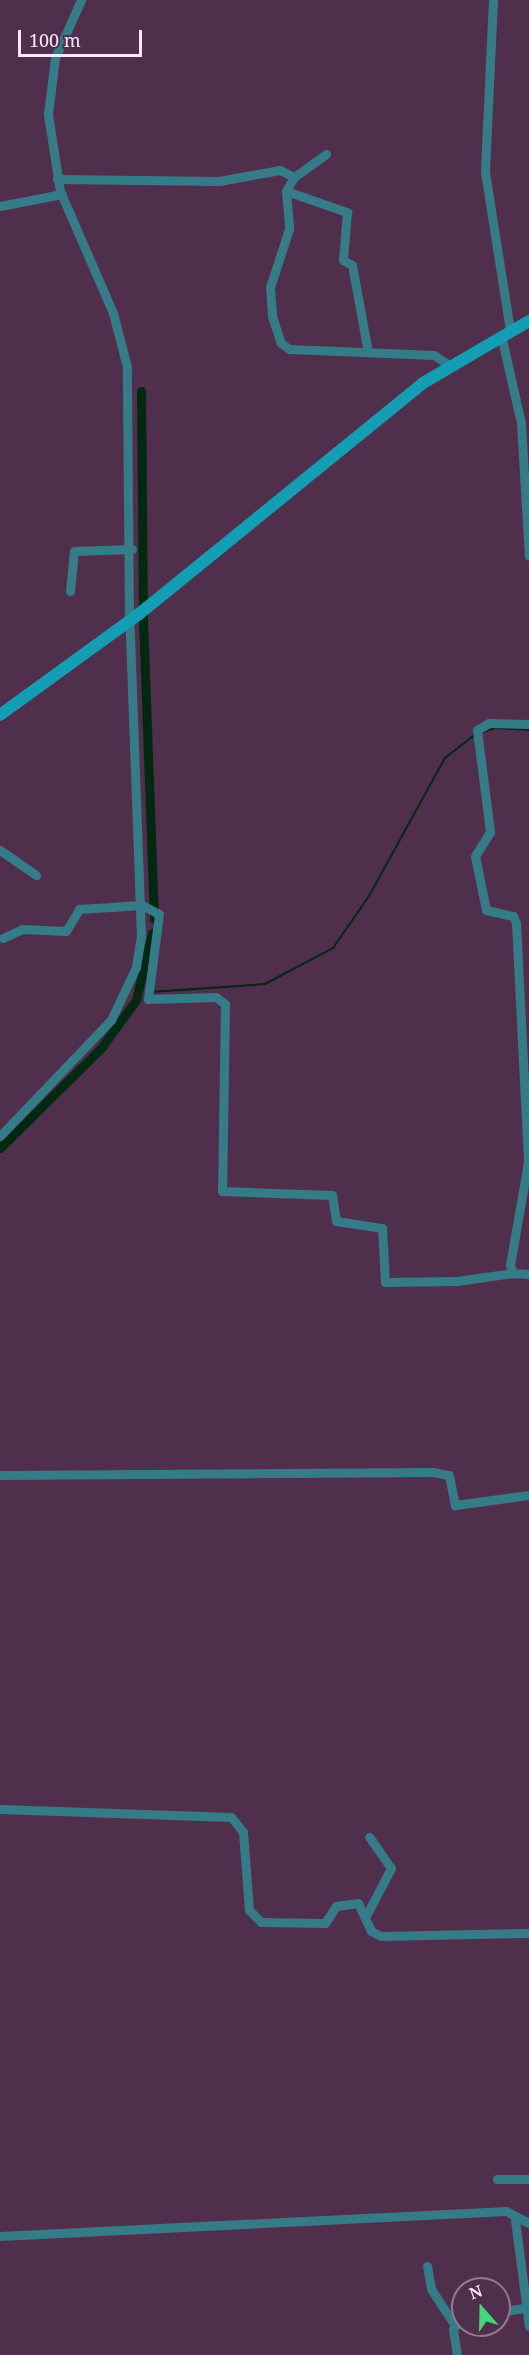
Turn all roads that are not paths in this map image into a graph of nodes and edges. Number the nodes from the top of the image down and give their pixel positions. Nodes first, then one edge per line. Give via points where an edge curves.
1 (81, 0) edge
2 (494, 0) edge
3 (326, 154) dead end
4 (294, 177) junction
5 (59, 184) junction
6 (286, 190) junction
7 (0, 206) edge
8 (529, 321) edge
9 (505, 333) junction
10 (368, 352) junction
11 (449, 365) junction
12 (132, 549) junction
13 (529, 556) edge
14 (70, 591) dead end
15 (138, 612) junction
16 (0, 715) edge
17 (529, 724) edge
18 (0, 850) edge
19 (36, 875) dead end
20 (146, 907) junction
21 (3, 938) dead end
22 (0, 1136) edge
23 (513, 1272) junction
24 (529, 1274) edge
25 (0, 1475) edge
26 (529, 1495) edge
27 (0, 1809) edge
28 (369, 1837) dead end
29 (367, 1914) junction
30 (529, 1933) edge
31 (497, 2179) dead end
32 (529, 2179) edge
33 (515, 2220) junction
34 (529, 2223) edge
35 (0, 2236) edge
36 (529, 2262) edge
37 (518, 2263) junction
38 (427, 2266) dead end
39 (528, 2308) edge
40 (511, 2310) edge
41 (451, 2319) edge
42 (529, 2326) edge
43 (455, 2337) edge
44 (457, 2355) edge

1 - 5 street via 63,36 50,93
2 - 9 street via 485,172
3 - 4 street
4 - 5 street via 280,170 219,181 73,176
4 - 6 street
5 - 7 street
5 - 12 street via 123,345
6 - 10 street via 347,212 342,260 352,265
6 - 10 street via 289,229 270,287 279,338 289,349
8 - 9 main road
9 - 11 main road
9 - 13 street via 521,423
10 - 11 street via 434,355
11 - 15 main road
12 - 14 street via 74,551
12 - 15 street
15 - 16 main road
15 - 20 street
17 - 23 street via 489,723 477,734 490,832 475,859 486,910 515,918 524,1024 528,1162 514,1224
18 - 19 street
20 - 21 street via 79,909 66,931 22,929
20 - 22 street via 140,951 117,1010
20 - 23 street via 159,914 148,990 151,1001 224,1001 222,1191 332,1195 336,1221 382,1228 385,1282 457,1281
23 - 24 street
25 - 26 street via 433,1472 449,1475 455,1504
27 - 29 street via 231,1816 243,1832 248,1899 255,1920 325,1923 336,1906 351,1903 362,1906
28 - 29 street via 391,1868
29 - 30 street via 372,1931 381,1936
31 - 32 street
33 - 34 street
33 - 35 street via 507,2211
33 - 37 street
36 - 37 street
37 - 39 street
38 - 41 street via 431,2289
39 - 40 street
39 - 42 street
43 - 44 street

